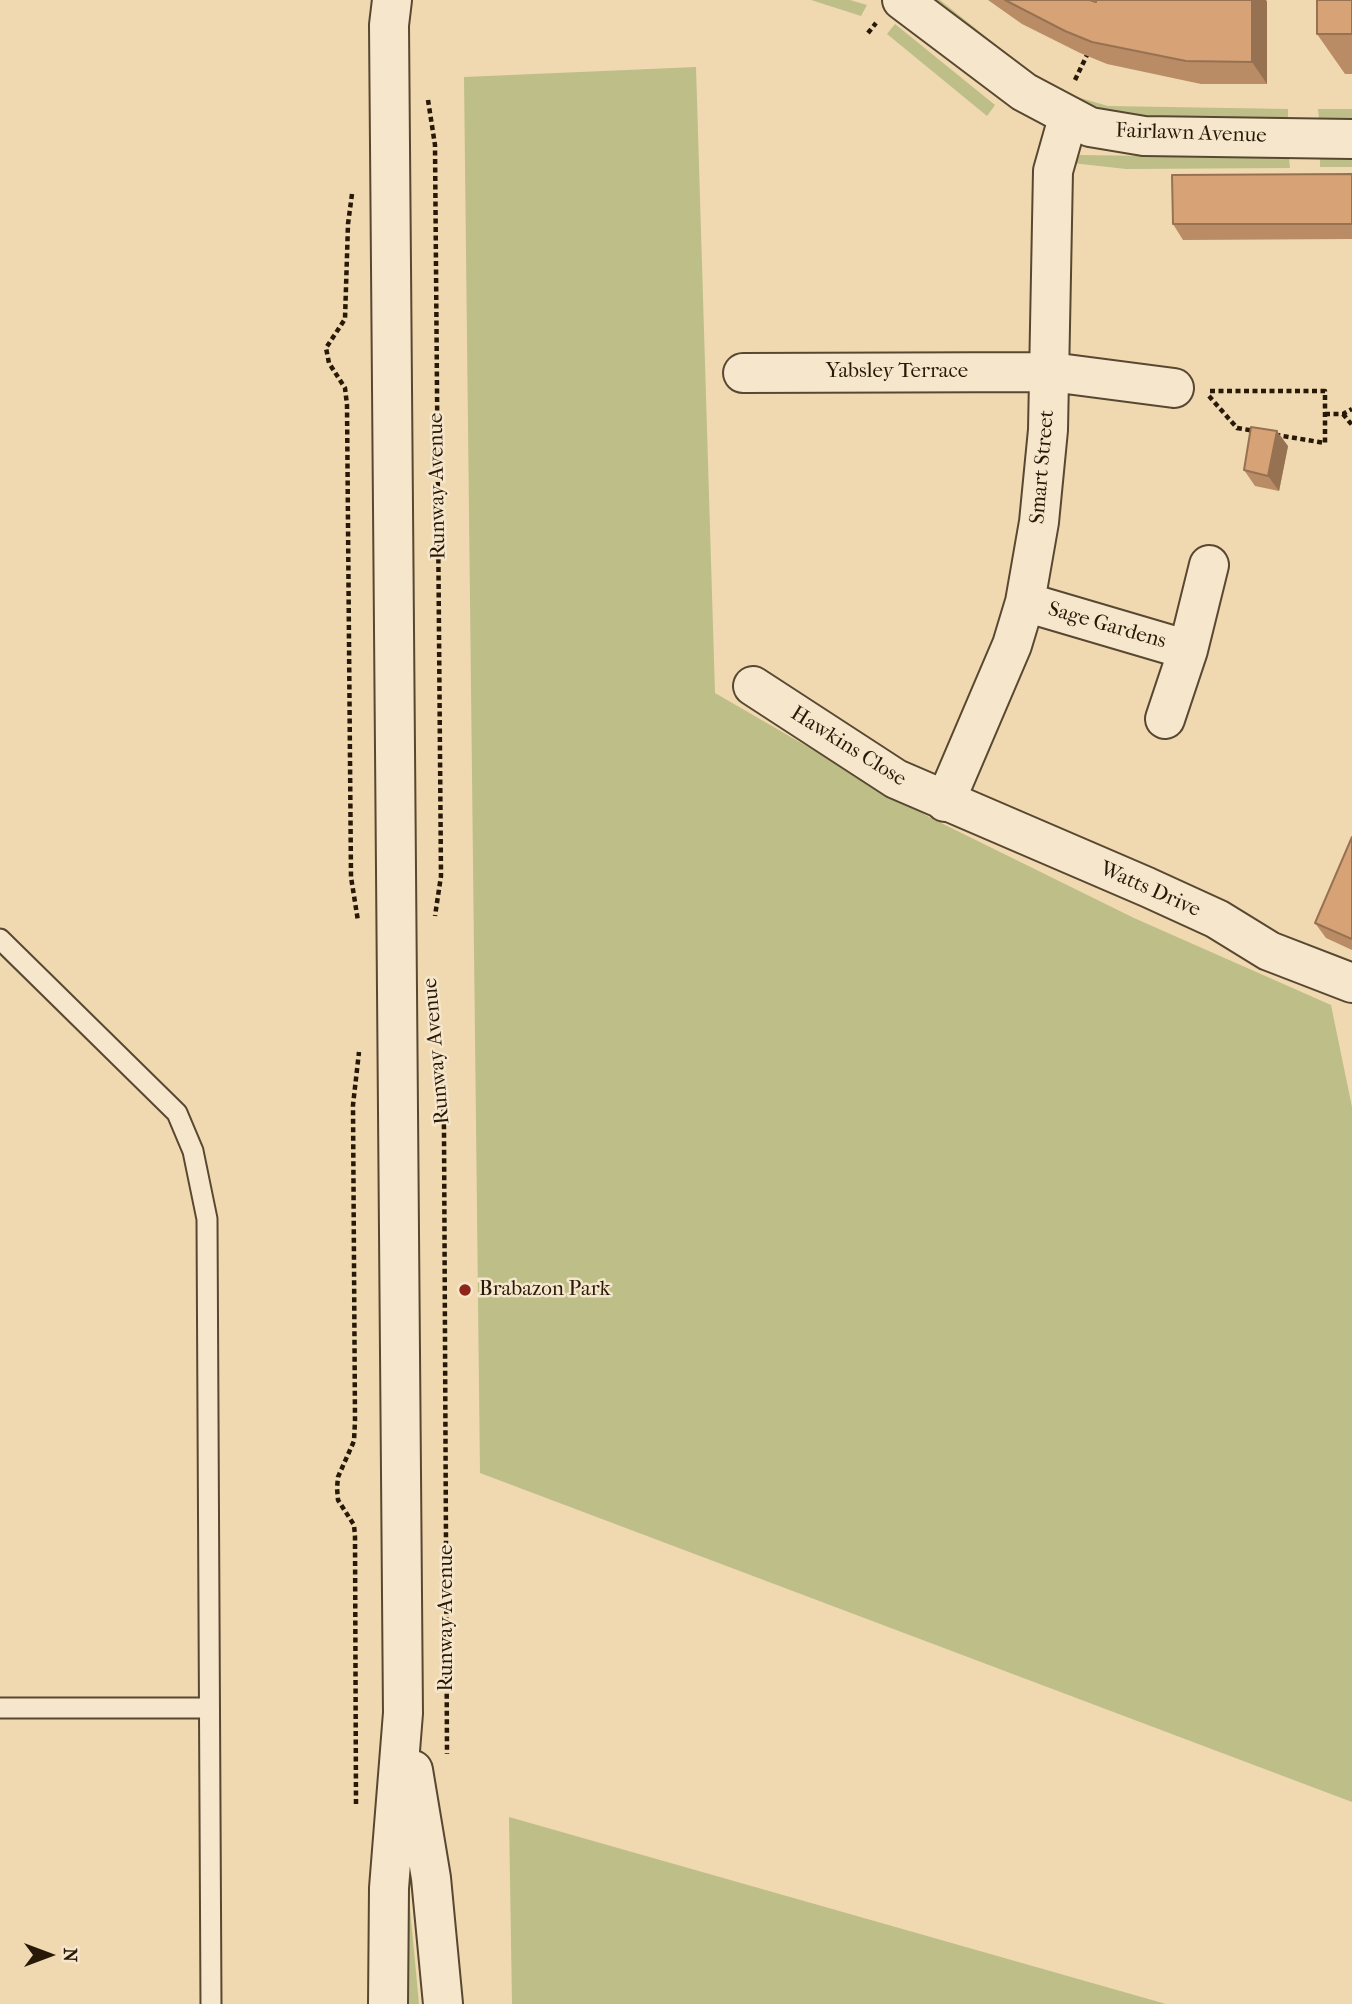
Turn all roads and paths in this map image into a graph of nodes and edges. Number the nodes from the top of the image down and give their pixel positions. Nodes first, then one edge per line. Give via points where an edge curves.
1 (392, 0) edge
2 (902, 0) edge
3 (1087, 55) edge
4 (426, 93) dead end
5 (1071, 101) junction
6 (1352, 139) edge
7 (328, 341) dead end
8 (1051, 372) junction
9 (743, 373) dead end
10 (1174, 388) dead end
11 (1352, 409) edge
12 (1325, 414) junction
13 (1343, 414) junction
14 (1352, 425) edge
15 (1262, 433) edge
16 (1275, 435) edge
17 (1209, 565) dead end
18 (1025, 602) junction
19 (1188, 650) junction
20 (754, 686) dead end
21 (1165, 719) dead end
22 (946, 802) junction
23 (434, 923) dead end
24 (359, 925) dead end
25 (0, 939) edge
26 (1352, 983) edge
27 (360, 1042) dead end
28 (434, 1046) dead end
29 (0, 1708) edge
30 (208, 1708) junction
31 (403, 1713) junction
32 (448, 1767) dead end
33 (356, 1806) dead end
34 (211, 2004) edge
35 (388, 2004) edge
36 (443, 2004) edge

1 - 31 street, Runway Avenue
2 - 5 street, Fairlawn Avenue via 1024,92
3 - 5 path
4 - 23 path, Runway Avenue via 435,145 441,876
5 - 6 street, Fairlawn Avenue via 1090,127 1144,136
5 - 8 street, Smart Street via 1052,171
7 - 24 path via 329,363 341,378 347,405 351,877
8 - 9 street, Yabsley Terrace
8 - 10 street, Yabsley Terrace
8 - 18 street, Smart Street via 1045,476
11 - 13 path
12 - 13 path
12 - 15 path via 1325,391 1205,391 1237,428
12 - 16 path via 1325,443
13 - 14 path
17 - 19 street, Sage Gardens
18 - 19 street, Sage Gardens
18 - 22 street, Smart Street via 1012,645
19 - 21 street, Sage Gardens
20 - 22 street, Hawkins Close via 896,779
22 - 26 street, Watts Drive via 1217,919 1269,951
25 - 30 lane via 177,1113 193,1151 207,1219
27 - 33 path via 353,1105 354,1441 337,1488 355,1536
28 - 32 path, Runway Avenue via 443,1096
29 - 30 lane
30 - 34 lane
31 - 35 street, Runway Avenue via 389,1888
31 - 36 street, Runway Avenue via 431,1878

